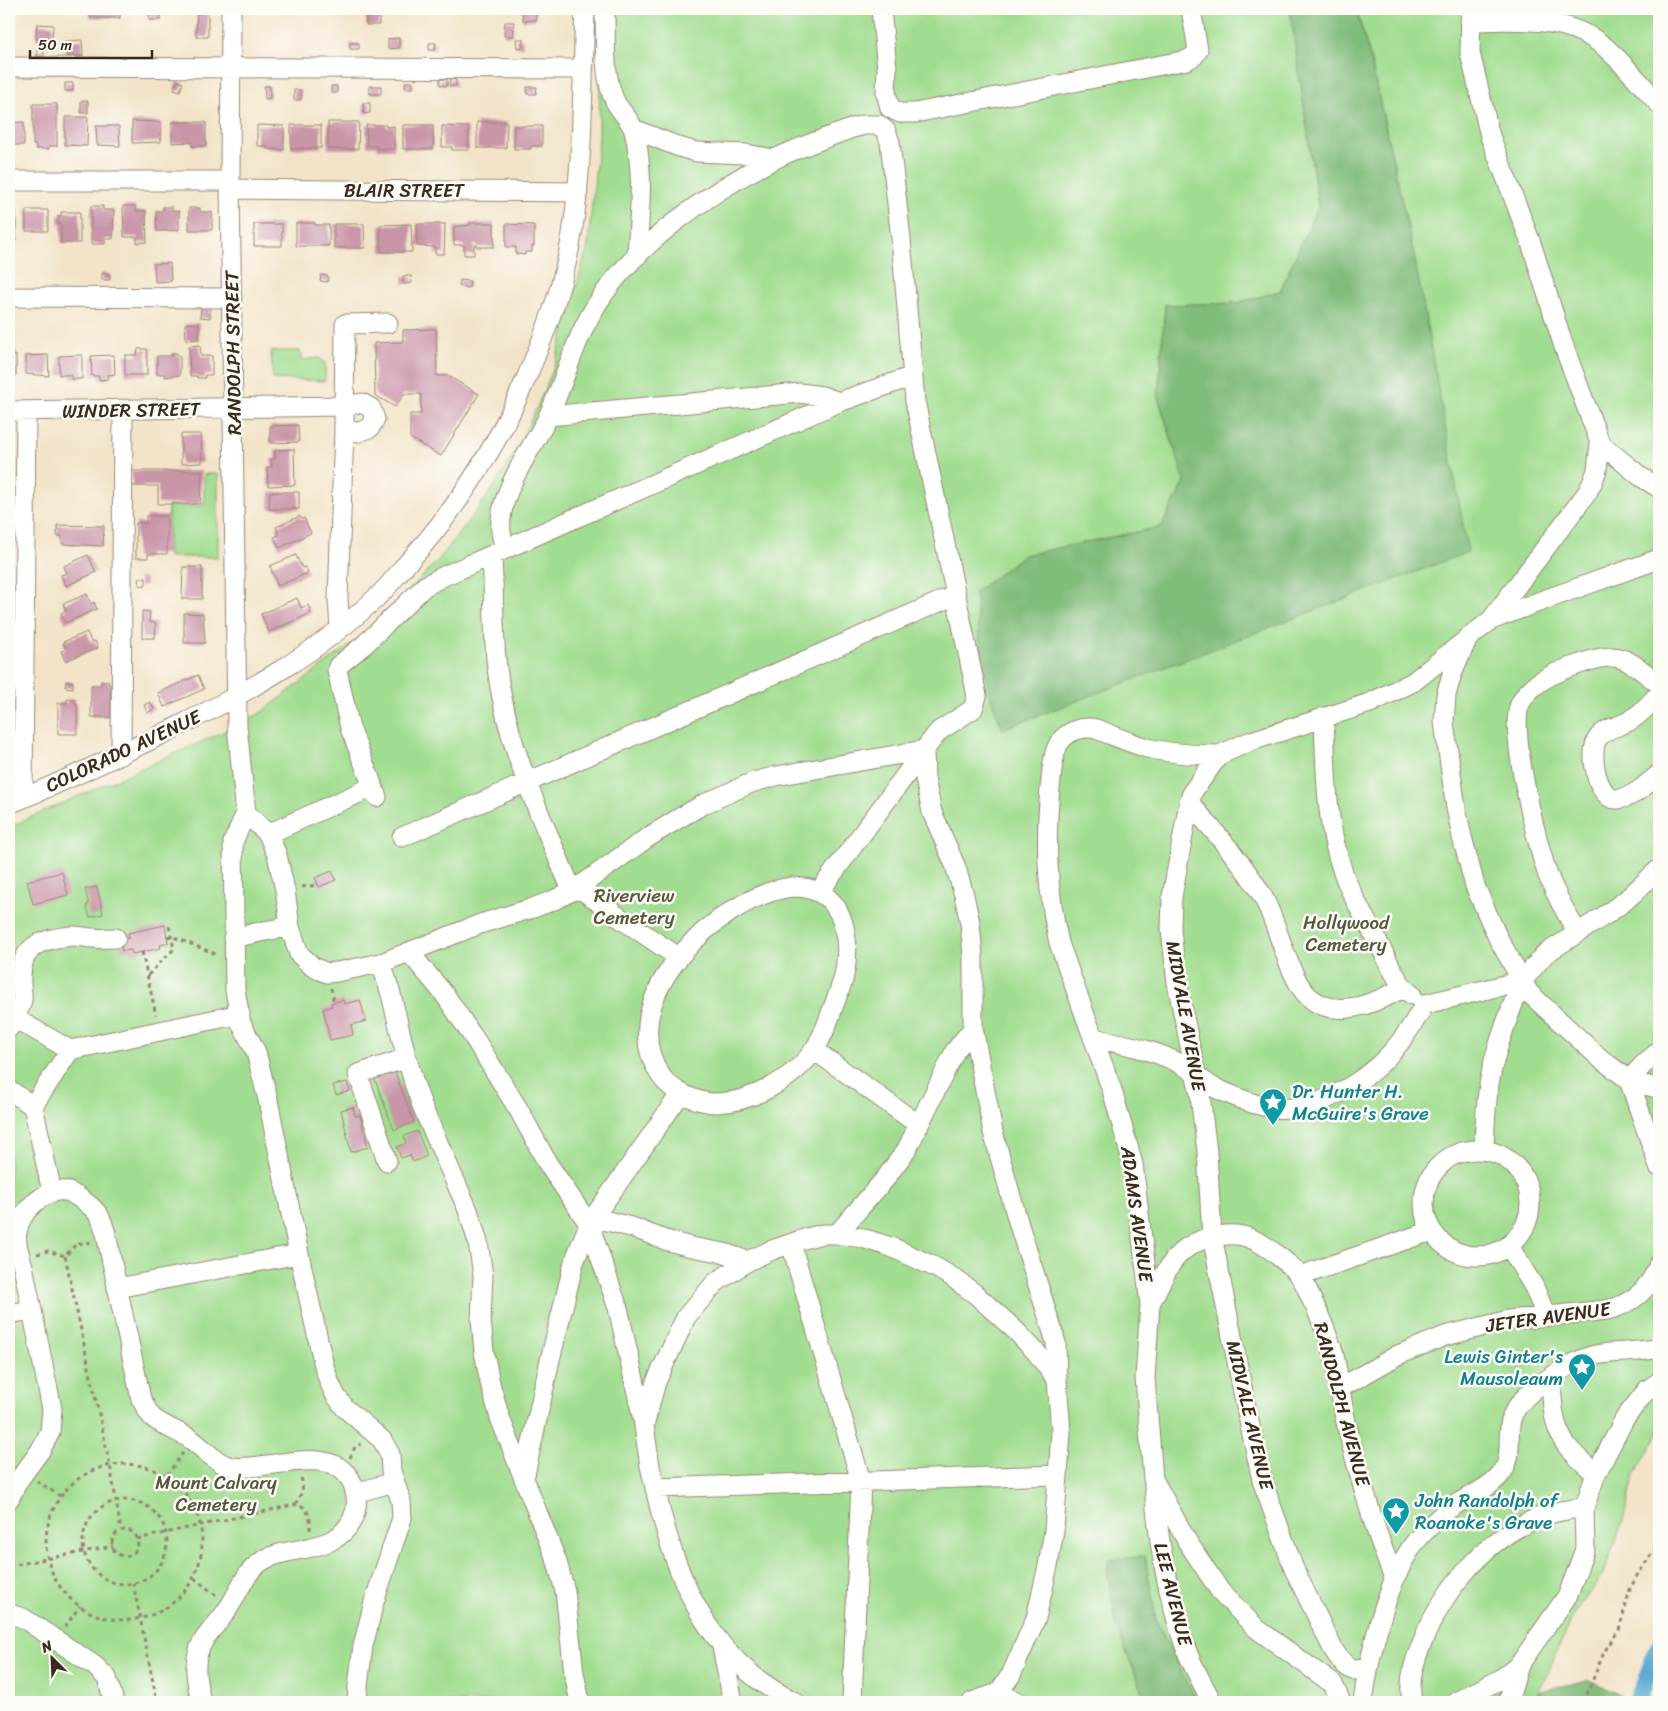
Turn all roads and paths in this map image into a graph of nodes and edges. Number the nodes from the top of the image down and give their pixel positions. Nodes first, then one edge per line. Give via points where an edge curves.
1 (231, 9) edge
2 (585, 9) edge
3 (881, 9) edge
4 (1191, 9) edge
5 (1470, 15) edge
6 (605, 16) dead end
7 (9, 67) edge
8 (231, 68) junction
9 (582, 69) junction
10 (1659, 104) edge
11 (890, 108) junction
12 (879, 125) junction
13 (634, 129) junction
14 (774, 159) junction
15 (9, 181) edge
16 (230, 185) junction
17 (578, 192) junction
18 (637, 256) junction
19 (9, 297) edge
20 (232, 298) junction
21 (388, 323) dead end
22 (913, 376) junction
23 (839, 402) junction
24 (344, 406) junction
25 (234, 409) junction
26 (123, 410) junction
27 (17, 411) edge
28 (548, 416) junction
29 (344, 430) junction
30 (1600, 443) junction
31 (1659, 488) edge
32 (17, 521) edge
33 (499, 552) junction
34 (1659, 559) edge
35 (955, 595) junction
36 (1491, 620) junction
37 (340, 628) junction
38 (1466, 641) junction
39 (1420, 676) junction
40 (1659, 684) edge
41 (1659, 694) edge
42 (236, 697) junction
43 (1446, 698) junction
44 (1324, 717) junction
45 (924, 750) junction
46 (121, 755) junction
47 (1219, 755) junction
48 (1659, 774) edge
49 (526, 784) junction
50 (16, 801) edge
51 (1189, 802) junction
52 (246, 813) junction
53 (268, 834) junction
54 (402, 837) dead end
55 (1659, 869) edge
56 (576, 889) junction
57 (819, 892) junction
58 (169, 926) dead end
59 (290, 928) junction
60 (1577, 932) junction
61 (169, 936) junction
62 (116, 938) dead end
63 (233, 938) junction
64 (142, 952) dead end
65 (409, 952) junction
66 (221, 956) dead end
67 (678, 957) junction
68 (381, 963) junction
69 (147, 976) junction
70 (1522, 981) junction
71 (1403, 988) junction
72 (1426, 1004) junction
73 (240, 1014) junction
74 (11, 1021) edge
75 (973, 1028) junction
76 (160, 1031) junction
77 (1093, 1038) junction
78 (70, 1050) junction
79 (814, 1050) junction
80 (1659, 1051) edge
81 (406, 1058) junction
82 (1196, 1073) junction
83 (1629, 1080) junction
84 (1659, 1089) edge
85 (9, 1090) edge
86 (680, 1093) junction
87 (34, 1106) junction
88 (920, 1125) junction
89 (1484, 1150) junction
90 (386, 1161) dead end
91 (1659, 1167) edge
92 (52, 1192) junction
93 (588, 1224) junction
94 (1431, 1231) junction
95 (837, 1234) junction
96 (1212, 1236) junction
97 (791, 1244) junction
98 (108, 1245) junction
99 (1509, 1246) junction
100 (299, 1254) junction
101 (65, 1256) junction
102 (748, 1261) junction
103 (1659, 1264) edge
104 (23, 1266) junction
105 (1300, 1276) junction
106 (117, 1288) junction
107 (1150, 1304) junction
108 (31, 1310) junction
109 (9, 1314) edge
110 (1546, 1316) junction
111 (1659, 1348) edge
112 (1551, 1377) junction
113 (1057, 1380) junction
114 (1659, 1382) edge
115 (1340, 1388) junction
116 (644, 1426) junction
117 (192, 1440) junction
118 (382, 1440) junction
119 (287, 1463) junction
120 (110, 1465) junction
121 (23, 1473) junction
122 (1596, 1474) junction
123 (166, 1475) junction
124 (1058, 1475) junction
125 (347, 1476) junction
126 (1153, 1479) junction
127 (524, 1480) junction
128 (861, 1481) junction
129 (394, 1482) junction
130 (655, 1488) junction
131 (355, 1493) junction
132 (60, 1496) junction
133 (9, 1499) edge
134 (116, 1501) junction
135 (298, 1504) junction
136 (1584, 1508) junction
137 (201, 1526) junction
138 (122, 1530) junction
139 (166, 1534) junction
140 (137, 1539) junction
141 (1659, 1543) edge
142 (112, 1546) junction
143 (297, 1550) junction
144 (85, 1551) junction
145 (48, 1558) junction
146 (9, 1566) edge
147 (194, 1578) junction
148 (1394, 1578) junction
149 (133, 1583) junction
150 (80, 1606) junction
151 (230, 1606) junction
152 (9, 1614) edge
153 (140, 1618) junction
154 (56, 1640) junction
155 (722, 1647) junction
156 (1520, 1665) junction
157 (1369, 1666) junction
158 (1350, 1669) junction
159 (1333, 1684) junction
160 (998, 1693) junction
161 (114, 1702) edge
162 (157, 1702) edge
163 (201, 1702) edge
164 (357, 1702) edge
165 (580, 1702) edge
166 (733, 1702) edge
167 (795, 1702) edge
168 (852, 1702) edge
169 (972, 1702) edge
170 (1018, 1702) edge
171 (1212, 1702) edge
172 (1341, 1702) edge
173 (1363, 1702) edge
174 (1412, 1702) edge
175 (1456, 1702) edge
176 (1508, 1702) edge
177 (1584, 1702) edge

1 - 8 street, RANDOLPH STREET
2 - 9 street, COLORADO AVENUE
3 - 11 street via 886,93
4 - 11 street via 1198,50 1187,60 915,113
5 - 10 street via 1549,22 1584,34 1605,47
5 - 30 street via 1469,43 1490,136 1531,243 1564,347
6 - 13 street via 611,92
7 - 8 street
8 - 9 street
8 - 16 street, RANDOLPH STREET
9 - 17 street, COLORADO AVENUE
11 - 12 street
12 - 14 street via 854,128
12 - 22 street via 886,131 890,142
13 - 14 street via 696,152
13 - 18 street via 642,185
14 - 18 street via 698,205
15 - 16 street, BLAIR STREET
16 - 17 street, BLAIR STREET
16 - 20 street, RANDOLPH STREET
17 - 37 street, COLORADO AVENUE via 562,281 542,340 511,413 473,479 427,542 377,597
18 - 28 street via 595,307 578,337
19 - 20 street
20 - 25 street, RANDOLPH STREET
21 - 24 street via 345,324
22 - 23 street
22 - 35 street via 915,401
23 - 28 street via 800,393
23 - 33 street
24 - 25 street, WINDER STREET
24 - 29 street
24 - 29 street via 367,405 375,418 365,431
25 - 26 street, WINDER STREET
25 - 42 street, RANDOLPH STREET
26 - 27 street, WINDER STREET
26 - 46 street
27 - 32 street
28 - 33 street via 505,502
29 - 37 street via 338,599
30 - 31 street
30 - 36 street via 1597,470 1587,493
32 - 50 street
33 - 49 street via 496,660 509,732
33 - 53 street via 425,586 338,666 337,674 350,728 375,792
34 - 36 street
35 - 45 street via 977,696 973,709 939,731
35 - 49 street
36 - 38 street
37 - 42 street, COLORADO AVENUE via 290,666
38 - 39 street
38 - 43 street
39 - 43 street
39 - 44 street via 1370,703
40 - 60 street via 1634,664 1608,656 1551,675 1527,693 1518,708 1517,732 1540,852 1556,894
41 - 48 street via 1643,711 1603,733 1593,752 1598,779 1610,798 1618,800 1628,796
42 - 46 street, COLORADO AVENUE
42 - 52 street, RANDOLPH STREET
43 - 70 street via 1444,726 1468,862 1481,902
44 - 47 street
44 - 71 street via 1331,820 1341,866 1356,902
45 - 56 street via 776,776 736,789 647,838
45 - 57 street
45 - 75 street via 925,779 932,812 955,865 970,923
46 - 50 street, COLORADO AVENUE
47 - 51 street, MIDVALE AVENUE via 1193,791
47 - 77 street, ADAMS AVENUE via 1159,750 1088,728 1072,732 1057,747 1047,835 1049,885 1060,943
49 - 54 street
49 - 56 street via 568,881
51 - 71 street via 1250,876 1271,914 1298,981 1307,995 1326,1006 1349,1009 1376,1002
51 - 82 street, MIDVALE AVENUE via 1172,897 1171,924 1177,983
52 - 53 street
52 - 63 street via 233,842
53 - 59 street via 277,855
55 - 60 street via 1626,900
56 - 65 street via 533,908 480,924
56 - 67 street
57 - 67 street via 792,887 752,899 701,934
57 - 79 street via 840,916 846,951 843,980
58 - 61 path
59 - 63 street
59 - 68 street via 299,954 313,967 327,973
60 - 70 street via 1545,954
61 - 66 path
61 - 69 path via 174,949
62 - 74 street via 75,936 41,941 35,945 22,966 22,1000
63 - 73 street via 235,990
64 - 69 path
65 - 68 street
65 - 93 street via 445,995 478,1044 548,1164
67 - 86 street via 656,996 647,1030 649,1051 656,1069 669,1086
68 - 81 street
69 - 76 path
70 - 72 street
70 - 83 street via 1536,1001
70 - 89 street via 1492,1067
71 - 72 street
72 - 82 street via 1401,1042 1373,1070 1352,1086 1311,1104 1279,1108 1258,1105 1212,1087
73 - 76 street
73 - 100 street via 241,1023 256,1052 268,1100
74 - 78 street
75 - 88 street via 955,1051
75 - 113 street via 1001,1166 1056,1343
76 - 78 street
77 - 82 street via 1154,1053
77 - 107 street, ADAMS AVENUE via 1131,1154
78 - 87 street
79 - 86 street via 804,1062 769,1088 751,1096 714,1103
79 - 88 street
80 - 83 street
81 - 90 street via 358,1074
81 - 127 street via 424,1111 468,1210 478,1242 483,1275 481,1319 484,1352 500,1418
82 - 96 street, MIDVALE AVENUE via 1207,1152
83 - 84 street
83 - 91 street
85 - 87 street
86 - 93 street
87 - 92 street
88 - 95 street via 885,1179
89 - 94 street via 1458,1153 1434,1172 1426,1186 1424,1201 1425,1217
89 - 99 street via 1504,1156 1515,1166 1530,1192 1527,1222 1520,1236
92 - 98 street via 66,1192 91,1207 98,1214
92 - 104 street via 30,1205 16,1232
93 - 102 street via 604,1220 665,1240 724,1252
93 - 116 street via 618,1308
93 - 127 street via 574,1262
94 - 99 street via 1448,1248 1470,1256 1487,1256
94 - 105 street
95 - 97 street via 823,1234
95 - 113 street via 891,1247 952,1277 1015,1330
96 - 105 street, RANDOLPH AVENUE via 1232,1234 1250,1238 1270,1248
96 - 107 street, RANDOLPH AVENUE via 1181,1251 1165,1273
96 - 158 street, MIDVALE AVENUE via 1262,1480 1294,1569 1333,1649
97 - 102 street
97 - 128 street
98 - 101 path via 82,1242
98 - 106 street
99 - 110 street via 1532,1282
100 - 106 street
100 - 118 street via 330,1384 345,1408
101 - 104 path via 56,1252 40,1252
101 - 120 path
102 - 116 street via 716,1283 686,1318 656,1382
103 - 110 street, JETER AVENUE via 1644,1291 1630,1303 1608,1310
104 - 108 street
105 - 115 street, RANDOLPH AVENUE via 1333,1352
106 - 117 street via 141,1399 151,1416
107 - 126 street, ADAMS AVENUE via 1145,1378
108 - 109 street
108 - 121 street via 52,1409 50,1432
110 - 115 street, JETER AVENUE via 1510,1320 1445,1336 1398,1355
111 - 112 street via 1595,1355
112 - 122 street via 1553,1411 1561,1436 1567,1447
112 - 148 street via 1522,1400 1513,1413 1509,1459 1503,1472 1431,1525 1412,1547
113 - 124 street via 1061,1433
114 - 122 street via 1647,1390 1625,1418
115 - 148 street, RANDOLPH AVENUE via 1362,1482
116 - 130 street
117 - 119 street via 230,1467
117 - 123 path
118 - 125 path via 355,1447
118 - 129 street via 390,1454
119 - 125 street via 327,1462
119 - 135 path via 296,1470 303,1483
120 - 123 path via 135,1464
120 - 132 path via 84,1474
120 - 134 path
121 - 132 path
121 - 133 street
122 - 136 street
123 - 137 path via 188,1496 196,1508
124 - 128 street
124 - 160 street via 1054,1530 1036,1618 1011,1675
125 - 131 street
126 - 159 street, ADAMS AVENUE via 1187,1541 1220,1591 1257,1629
126 - 171 street, LEE AVENUE via 1159,1545 1175,1610 1189,1656
127 - 165 street via 557,1562 565,1591
128 - 130 street
128 - 168 street
129 - 131 street
129 - 164 street via 402,1518 363,1646
130 - 155 street via 680,1570 706,1625
131 - 143 street via 357,1500 348,1529 318,1546
132 - 145 path via 48,1524
134 - 138 path
134 - 139 path via 129,1500 152,1509 160,1518
134 - 144 path via 96,1512 89,1520 84,1537
135 - 137 path
135 - 143 path via 311,1519 310,1534
136 - 156 street via 1585,1549 1571,1588
136 - 174 street via 1545,1515 1514,1530 1490,1548 1458,1580 1433,1616 1418,1653 1410,1684
137 - 139 path
137 - 147 path via 203,1551
138 - 140 path via 132,1532
138 - 142 path via 114,1535
139 - 140 path
139 - 149 path via 166,1552 161,1563 154,1572
140 - 142 path via 137,1547 128,1555 120,1554
141 - 177 path via 1630,1589 1619,1630 1604,1652
142 - 144 path
143 - 151 street via 263,1560 252,1568
144 - 145 path
144 - 149 path via 90,1565 109,1581
145 - 146 path
145 - 150 path via 58,1584
147 - 151 path
147 - 153 path via 172,1604
148 - 157 street
149 - 153 path
150 - 153 path via 109,1619
150 - 154 path
151 - 163 street via 213,1626 198,1653
152 - 154 street via 24,1618
153 - 162 path
154 - 161 street via 83,1657 106,1678
155 - 166 street
155 - 167 street via 751,1676
156 - 175 street
156 - 176 street
157 - 158 street
157 - 173 street
158 - 159 street
159 - 172 street
160 - 169 street
160 - 170 street

